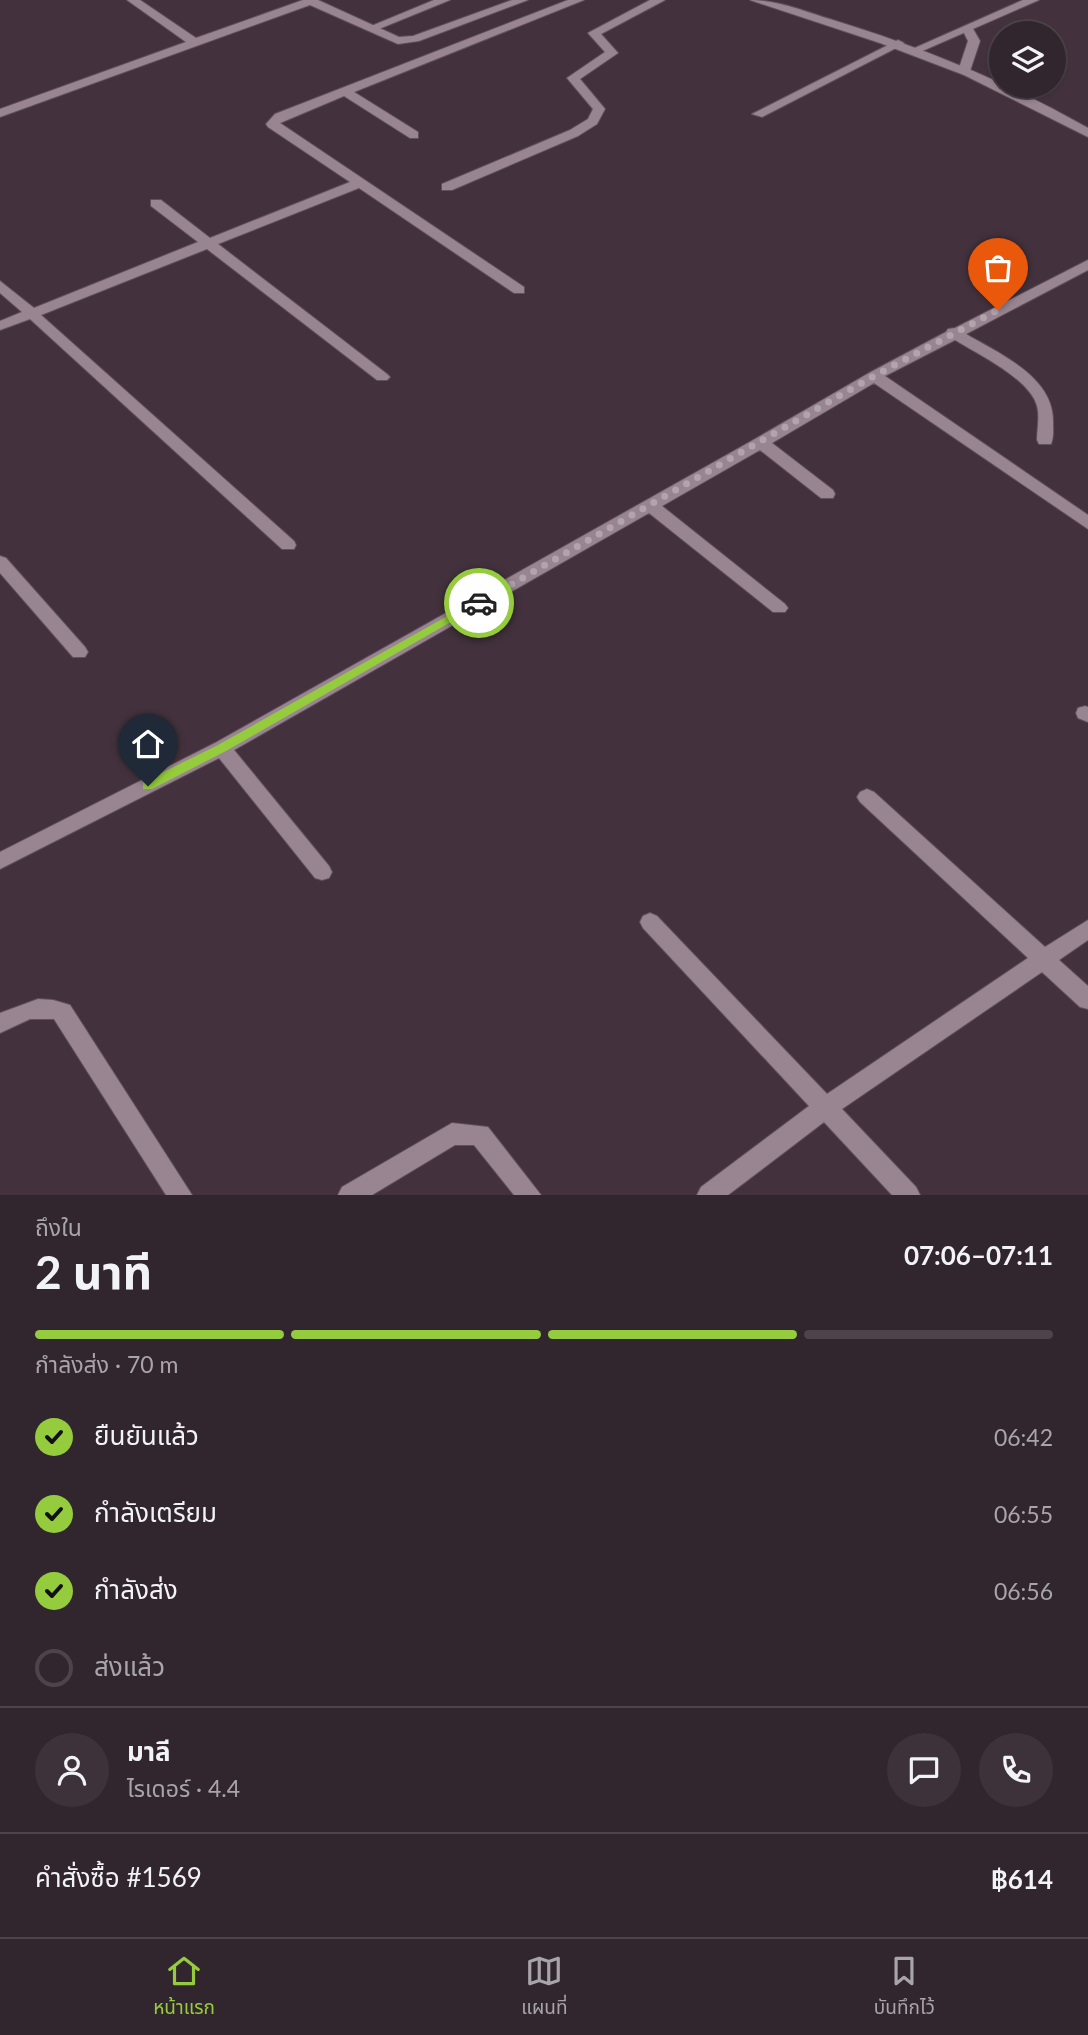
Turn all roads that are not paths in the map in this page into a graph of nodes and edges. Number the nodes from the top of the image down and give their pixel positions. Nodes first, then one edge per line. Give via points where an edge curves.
1 (133, 0) edge
2 (310, 0) edge
3 (444, 0) edge
4 (522, 0) edge
5 (578, 0) edge
6 (659, 0) edge
7 (756, 0) edge
8 (1033, 0) edge
9 (370, 29) junction
10 (968, 29) junction
11 (195, 43) junction
12 (898, 43) junction
13 (916, 50) junction
14 (964, 71) junction
15 (344, 90) junction
16 (0, 113) edge
17 (758, 114) dead end
18 (1088, 133) edge
19 (414, 135) dead end
20 (359, 183) junction
21 (447, 187) dead end
22 (156, 203) dead end
23 (209, 244) junction
24 (1088, 264) edge
25 (0, 285) edge
26 (519, 290) dead end
27 (32, 313) junction
28 (0, 326) edge
29 (953, 332) junction
30 (874, 376) junction
31 (382, 377) dead end
32 (1045, 440) dead end
33 (761, 443) junction
34 (827, 494) dead end
35 (652, 506) junction
36 (1088, 523) edge
37 (288, 545) dead end
38 (0, 562) edge
39 (779, 608) dead end
40 (79, 652) dead end
41 (222, 748) junction
42 (867, 797) dead end
43 (0, 861) edge
44 (322, 872) dead end
45 (650, 922) dead end
46 (1088, 929) edge
47 (1044, 959) junction
48 (1088, 1000) edge
49 (0, 1023) edge
50 (825, 1108) junction
51 (180, 1195) edge
52 (350, 1195) edge
53 (529, 1195) edge
54 (709, 1195) edge
55 (908, 1195) edge

1 - 11 street
2 - 9 street
2 - 11 street
3 - 9 street
4 - 9 street via 415,39 398,41
5 - 15 street
6 - 21 street via 594,33 612,52 573,78 599,109 593,121
7 - 12 street
8 - 10 street
10 - 13 street
10 - 14 street via 974,41
11 - 16 street
12 - 13 street
12 - 17 street
13 - 14 street
14 - 18 street
15 - 19 street
15 - 20 street via 272,124
20 - 23 street
20 - 26 street
22 - 23 street
23 - 27 street
23 - 31 street
24 - 29 street
25 - 27 street
27 - 28 street
27 - 37 street
29 - 30 street
29 - 32 street via 1038,392 1045,405
30 - 33 street
30 - 36 street
33 - 34 street
33 - 35 street
35 - 39 street
35 - 41 street
38 - 40 street
41 - 43 street
41 - 44 street
42 - 47 street
45 - 50 street
46 - 47 street
47 - 48 street
47 - 50 street
49 - 51 street via 33,1008 48,1006 62,1012
50 - 54 street
50 - 55 street
52 - 53 street via 452,1135 480,1135

